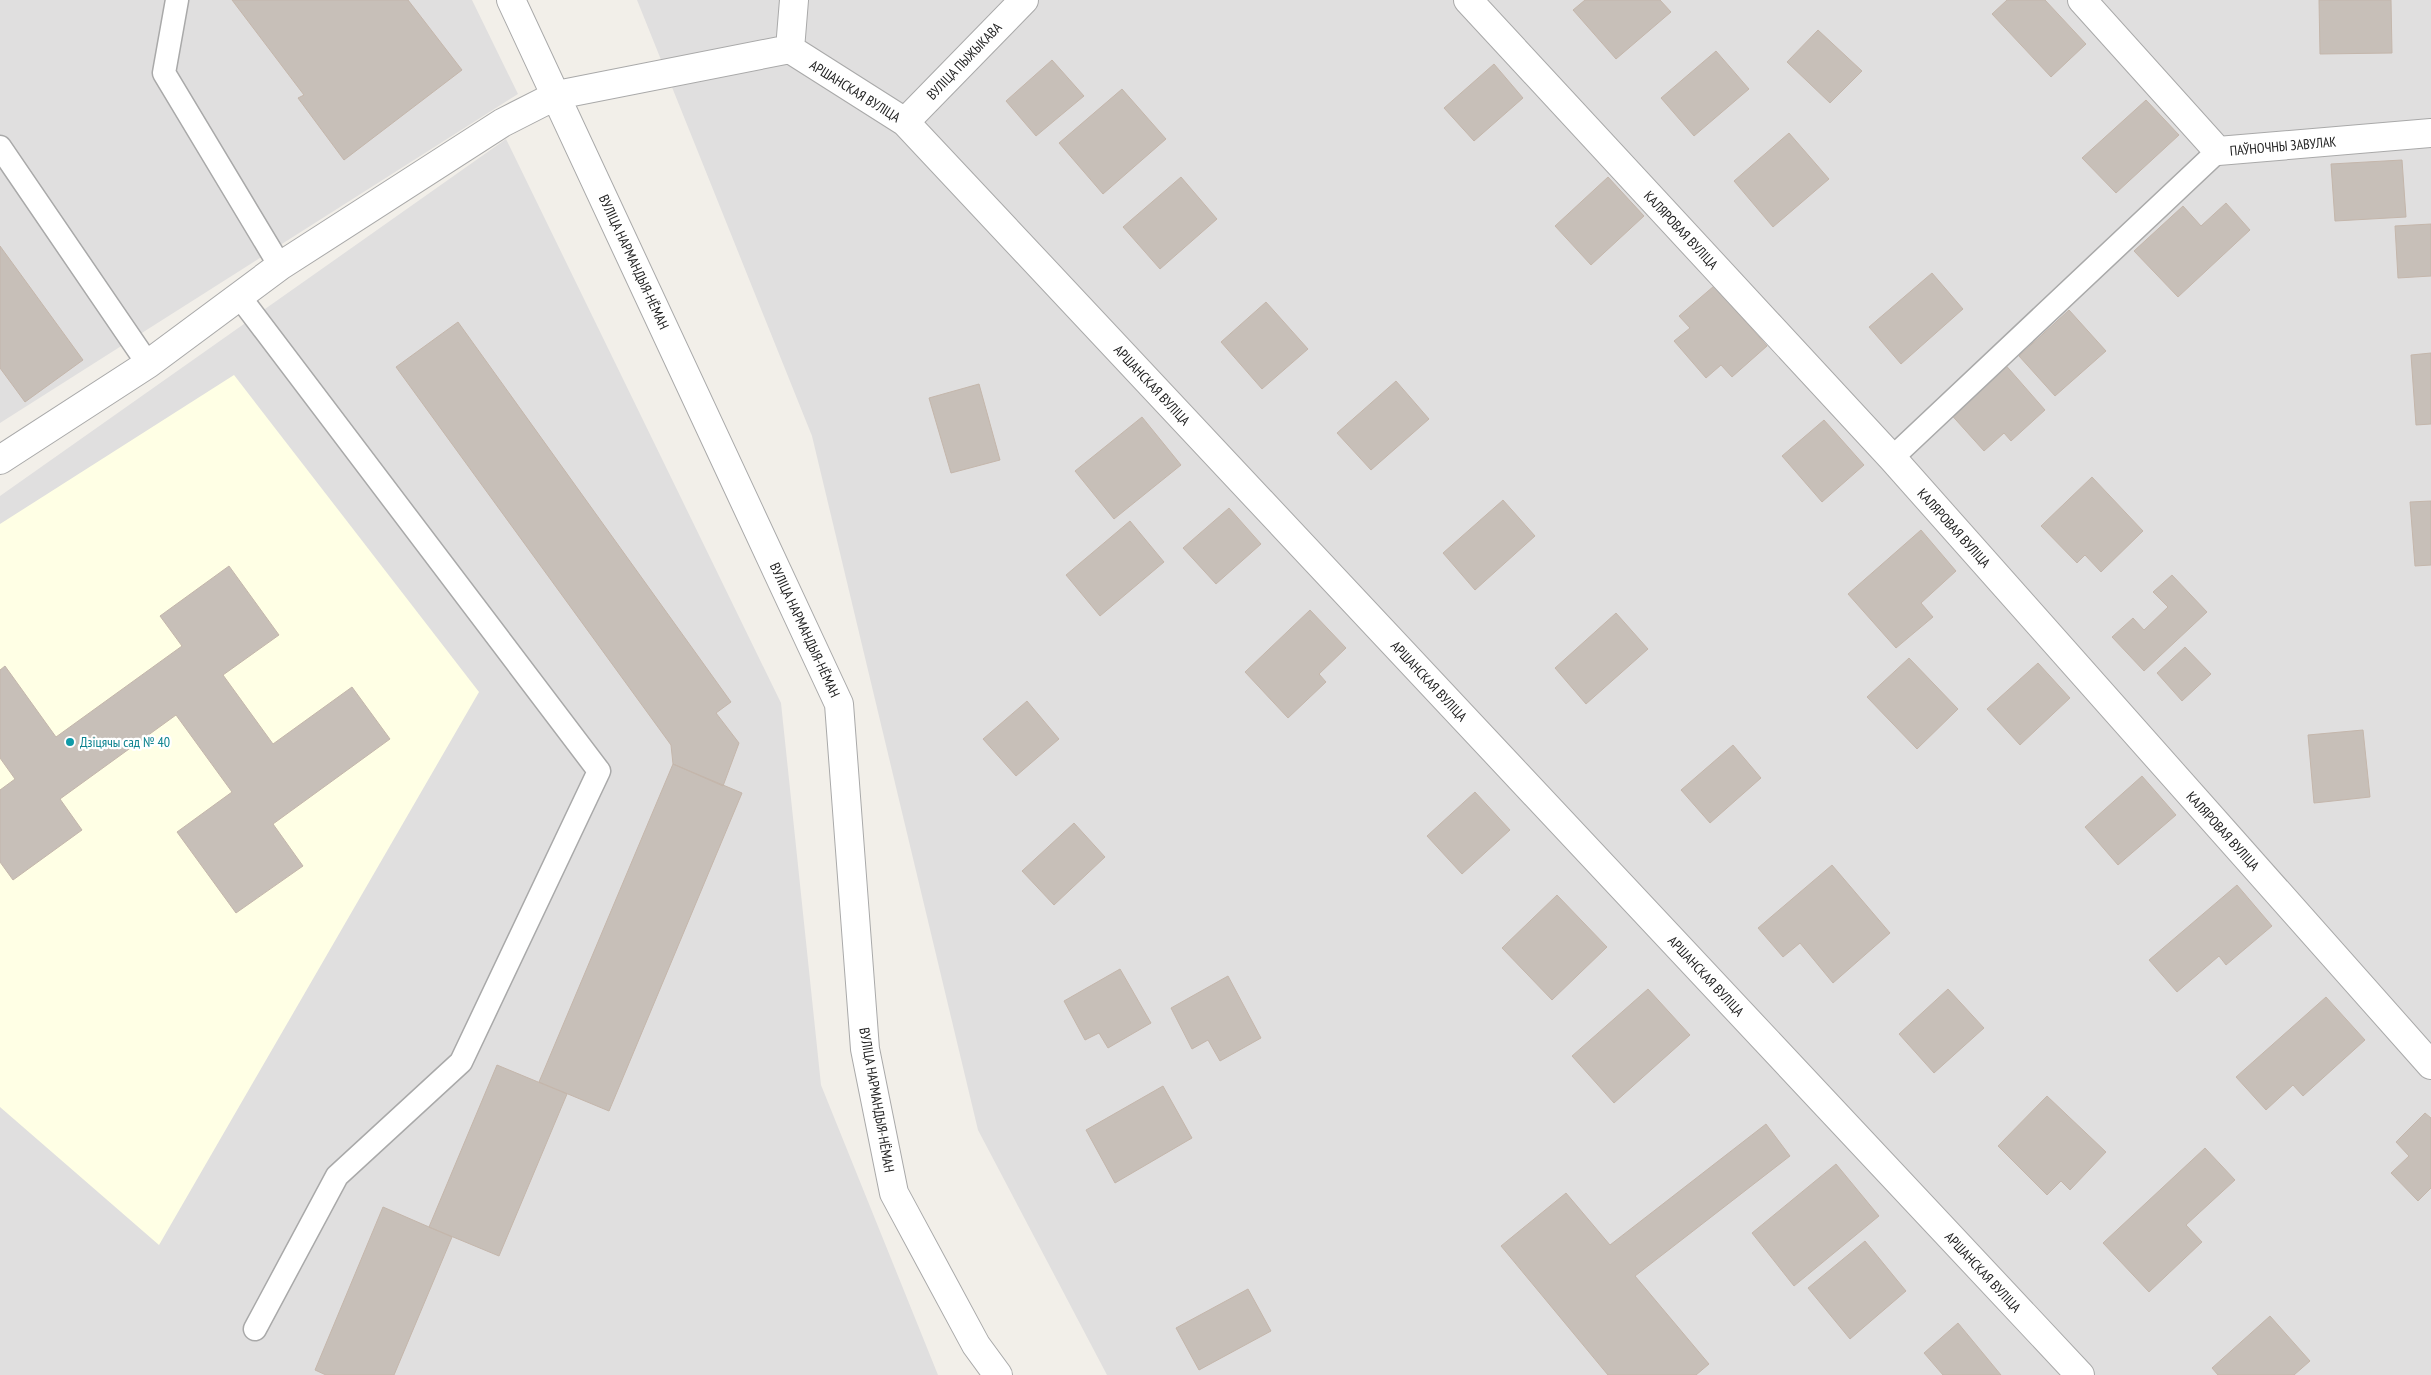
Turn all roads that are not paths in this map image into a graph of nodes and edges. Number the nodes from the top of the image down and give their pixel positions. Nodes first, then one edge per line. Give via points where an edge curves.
1 (177, 0) edge
2 (512, 0) edge
3 (794, 0) edge
4 (1024, 0) edge
5 (1468, 0) edge
6 (2082, 0) edge
7 (790, 49) junction
8 (557, 95) junction
9 (905, 122) junction
10 (2431, 134) edge
11 (0, 147) edge
12 (2218, 151) junction
13 (280, 266) junction
14 (239, 296) junction
15 (148, 364) junction
16 (1892, 458) junction
17 (0, 460) edge
18 (2431, 1065) edge
19 (255, 1329) dead end
20 (998, 1375) edge
21 (2080, 1375) edge

1 - 13 lane via 164,73
2 - 8 street, ВУЛІЦА НАРМАНДЫЯ-НЁМАН
3 - 7 street
4 - 9 street, ВУЛІЦА ПЫЖЫКАВА
5 - 16 street, КАЛЯРОВАЯ ВУЛІЦА
6 - 12 street, ПАЎНОЧНЫ ЗАВУЛАК
7 - 8 street
7 - 9 street, АРШАНСКАЯ ВУЛІЦА
8 - 13 street via 502,123
8 - 20 street, ВУЛІЦА НАРМАНДЫЯ-НЁМАН via 839,704 865,1049 894,1193 976,1345
9 - 21 street, АРШАНСКАЯ ВУЛІЦА
10 - 12 street, ПАЎНОЧНЫ ЗАВУЛАК
11 - 15 lane
12 - 16 lane
13 - 14 street
14 - 15 street
14 - 19 lane via 599,771 461,1062 337,1176
15 - 17 street
16 - 18 street, КАЛЯРОВАЯ ВУЛІЦА

